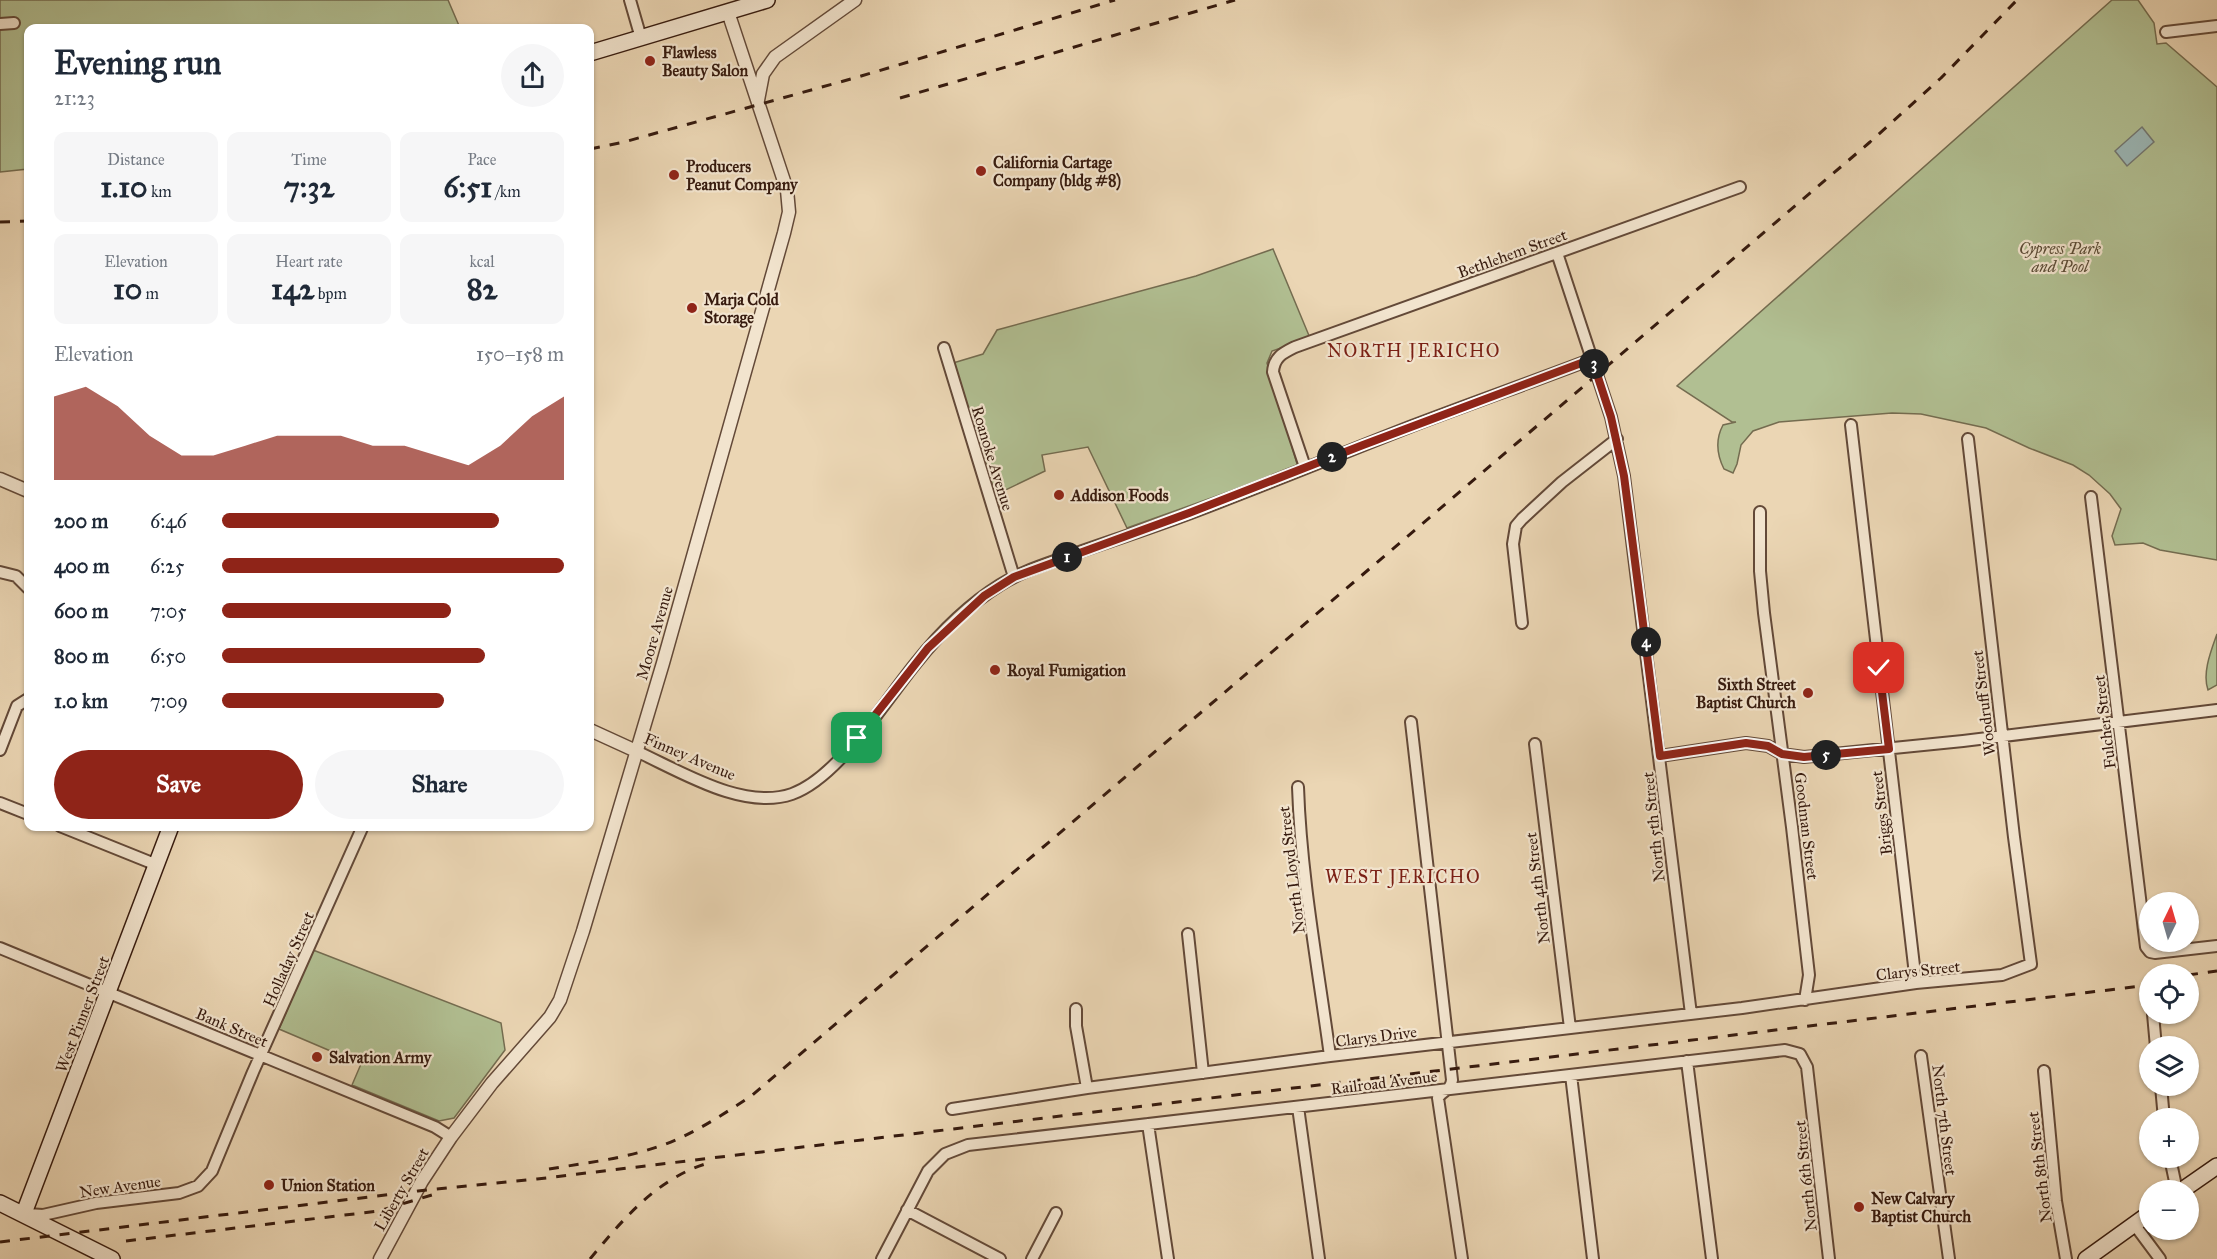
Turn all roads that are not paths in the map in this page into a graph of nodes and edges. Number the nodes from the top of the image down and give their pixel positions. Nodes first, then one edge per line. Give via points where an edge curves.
1 (630, 0) edge
2 (767, 0) edge
3 (855, 0) edge
4 (728, 12) junction
5 (14, 23) dead end
6 (0, 24) edge
7 (2217, 26) edge
8 (2166, 32) dead end
9 (641, 38) junction
10 (594, 52) edge
11 (758, 104) junction
12 (1740, 188) dead end
13 (1557, 253) junction
14 (944, 348) dead end
15 (1592, 359) junction
16 (1851, 425) dead end
17 (1617, 439) junction
18 (1968, 439) dead end
19 (1305, 467) junction
20 (0, 479) edge
21 (24, 489) edge
22 (2091, 496) dead end
23 (1760, 512) dead end
24 (0, 572) edge
25 (1014, 577) junction
26 (24, 584) edge
27 (1522, 623) dead end
28 (24, 702) edge
29 (2217, 710) edge
30 (1411, 722) dead end
31 (2120, 723) junction
32 (594, 732) edge
33 (2003, 736) junction
34 (1535, 744) dead end
35 (1889, 749) junction
36 (0, 750) edge
37 (636, 751) junction
38 (1782, 754) junction
39 (1660, 756) junction
40 (1298, 787) dead end
41 (0, 802) edge
42 (24, 812) edge
43 (72, 831) edge
44 (169, 831) edge
45 (361, 831) edge
46 (157, 865) junction
47 (1188, 934) dead end
48 (2217, 946) edge
49 (0, 948) edge
50 (2032, 962) joint
51 (1916, 983) junction
52 (110, 992) junction
53 (1805, 1000) junction
54 (1076, 1009) dead end
55 (1691, 1014) junction
56 (1569, 1028) junction
57 (1447, 1042) junction
58 (261, 1056) junction
59 (1330, 1056) junction
60 (1921, 1056) dead end
61 (1687, 1061) junction
62 (2044, 1071) dead end
63 (1203, 1072) junction
64 (1571, 1075) junction
65 (1087, 1088) junction
66 (1449, 1089) junction
67 (1810, 1091) joint
68 (1298, 1107) junction
69 (951, 1109) dead end
70 (1148, 1124) junction
71 (451, 1137) junction
72 (2217, 1166) edge
73 (212, 1171) joint
74 (2196, 1180) edge
75 (0, 1203) edge
76 (907, 1210) junction
77 (24, 1213) junction
78 (1056, 1213) dead end
79 (2139, 1221) edge
80 (2134, 1224) junction
81 (112, 1259) edge
82 (380, 1259) edge
83 (882, 1259) edge
84 (1000, 1259) edge
85 (1032, 1259) edge
86 (1168, 1259) edge
87 (1319, 1259) edge
88 (1462, 1259) edge
89 (1593, 1259) edge
90 (1712, 1259) edge
91 (1829, 1259) edge
92 (1949, 1259) edge
93 (2066, 1259) edge
94 (2086, 1259) edge
95 (2160, 1259) edge

1 - 9 street
2 - 4 main road
3 - 11 street, Moore Avenue via 774,57 759,84
4 - 9 main road
4 - 11 street, Moore Avenue
5 - 6 street
7 - 8 street
9 - 10 main road
11 - 37 street, Moore Avenue via 788,190 789,212
12 - 13 street, Bethlehem Street
13 - 15 street, North 5th Street
13 - 19 street, Bethlehem Street via 1295,347 1276,359 1273,372
14 - 25 street, Roanoke Avenue
15 - 17 street, North 5th Street
15 - 19 street, Finney Avenue
16 - 35 street, Briggs Street
17 - 27 street via 1562,482 1516,526 1513,544
17 - 39 street, North 5th Street
18 - 33 street, Woodruff Street
19 - 25 street, Finney Avenue
20 - 21 street
22 - 31 street, Fulcher Street
23 - 38 street, Goodman Street via 1760,571
24 - 26 street via 16,576
25 - 37 street, Finney Avenue via 984,596 928,648 827,772 804,788 777,797 752,798 706,783
28 - 36 street via 17,706
29 - 31 street
30 - 57 street
31 - 33 street
31 - 48 street, Fulcher Street via 2147,950 2154,953
32 - 37 street, Finney Avenue
33 - 35 street
33 - 50 street, Woodruff Street
34 - 56 street, North 4th Street
35 - 38 street via 1804,757
35 - 51 street, Briggs Street
37 - 71 street, Moore Avenue via 560,1000
38 - 39 street via 1768,746 1746,743
38 - 53 street, Goodman Street via 1809,975
39 - 55 street, North 5th Street
40 - 59 street, North Lloyd Street
41 - 42 street
43 - 46 street
44 - 46 main road, West Pinner Street
45 - 58 street, Holladay Street
46 - 52 main road, West Pinner Street
47 - 63 street
49 - 52 street, Bank Street
50 - 51 street, Clarys Street via 2002,975
51 - 53 street, Clarys Street
52 - 58 street, Bank Street
52 - 77 main road, West Pinner Street
53 - 55 street, Clarys Drive
54 - 65 street
55 - 56 street, Clarys Drive
56 - 57 street, Clarys Drive
57 - 59 street, Clarys Drive
57 - 66 street via 1452,1080
58 - 71 street, Bank Street
58 - 73 street, Holladay Street
59 - 63 street, Clarys Drive
60 - 92 street, North 7th Street
61 - 64 street, Railroad Avenue
61 - 67 street, Railroad Avenue via 1794,1051 1804,1059
61 - 90 street
62 - 93 street, North 8th Street via 2056,1201
63 - 65 street, Clarys Drive
64 - 66 street, Railroad Avenue
64 - 89 street
65 - 69 street, Clarys Drive
66 - 68 street, Railroad Avenue
66 - 88 street via 1438,1098
67 - 91 street, North 6th Street
68 - 70 street, Railroad Avenue
68 - 87 street
70 - 76 street, Railroad Avenue via 954,1149 936,1161
70 - 86 street
71 - 82 street, Liberty Street
72 - 74 main road
73 - 77 street, New Avenue via 198,1186 179,1193 89,1204 43,1215
75 - 77 main road
76 - 83 street
76 - 84 street
77 - 81 main road
78 - 85 street
79 - 80 main road
80 - 94 main road
80 - 95 street

